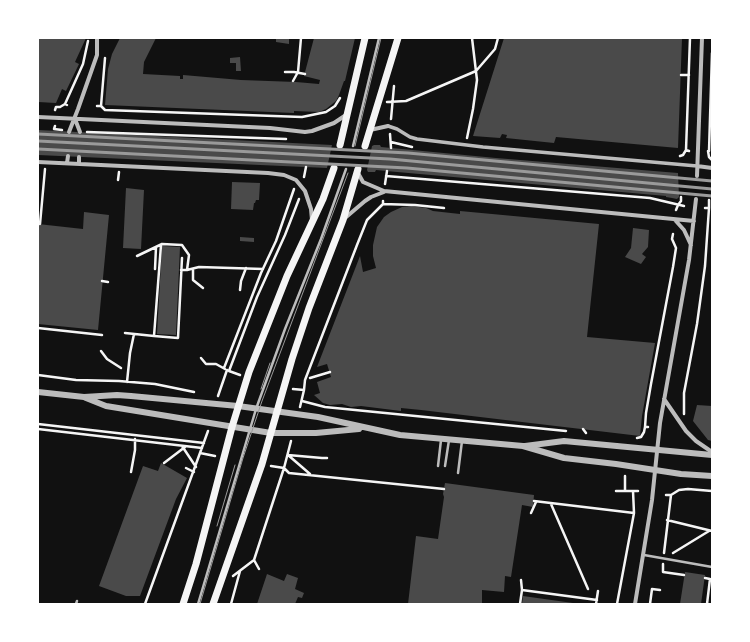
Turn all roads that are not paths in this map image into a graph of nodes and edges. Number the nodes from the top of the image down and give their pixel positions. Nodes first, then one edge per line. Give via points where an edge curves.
1 (97, 38) edge
2 (365, 38) edge
3 (379, 38) edge
4 (398, 38) edge
5 (702, 38) edge
6 (346, 114) junction
7 (38, 117) edge
8 (75, 118) junction
9 (388, 126) joint
10 (370, 130) junction
11 (69, 131) road end
12 (80, 132) road end
13 (340, 145) dead end
14 (353, 146) dead end
15 (365, 146) dead end
16 (68, 156) dead end
17 (79, 157) dead end
18 (38, 162) edge
19 (68, 163) junction
20 (79, 164) junction
21 (697, 166) junction
22 (334, 168) dead end
23 (712, 168) edge
24 (346, 169) dead end
25 (358, 171) joint
26 (697, 176) dead end
27 (384, 191) junction
28 (696, 199) dead end
29 (343, 220) junction
30 (675, 220) junction
31 (312, 221) junction
32 (694, 222) junction
33 (691, 245) junction
34 (38, 392) edge
35 (84, 397) junction
36 (664, 399) junction
37 (238, 406) junction
38 (256, 409) junction
39 (277, 412) junction
40 (232, 427) junction
41 (364, 428) junction
42 (249, 430) junction
43 (271, 433) junction
44 (441, 439) junction
45 (449, 440) junction
46 (462, 441) junction
47 (523, 446) junction
48 (657, 450) junction
49 (712, 452) edge
50 (712, 455) edge
51 (438, 466) dead end
52 (445, 466) dead end
53 (656, 470) junction
54 (458, 473) dead end
55 (712, 476) edge
56 (643, 554) junction
57 (712, 567) edge
58 (183, 604) edge
59 (198, 604) edge
60 (214, 604) edge
61 (635, 604) edge

1 - 8 street via 97,55
2 - 6 main road
3 - 14 lane
4 - 10 main road
5 - 21 street
6 - 8 street via 328,126 306,132
6 - 13 main road
7 - 8 street
8 - 11 street
8 - 12 street
9 - 10 street
9 - 21 street via 417,139
10 - 15 main road
16 - 19 street
17 - 20 street
18 - 19 street
19 - 20 street
20 - 31 street via 284,175 296,180 305,191
21 - 23 street
21 - 26 street
22 - 31 main road
24 - 38 lane
25 - 27 street via 363,182
25 - 29 main road
27 - 29 street via 365,201
27 - 30 street
28 - 32 street
29 - 39 main road via 288,369
30 - 32 street
30 - 33 street via 684,230
31 - 37 main road via 284,284
32 - 33 street
33 - 36 street
34 - 35 street
35 - 37 street via 117,395
35 - 40 street via 106,406
36 - 48 street
36 - 49 street via 686,431
37 - 38 street
37 - 40 main road
38 - 39 street
38 - 42 lane
39 - 41 street via 318,417
39 - 43 main road
40 - 42 street
40 - 58 main road
41 - 43 street via 316,433
41 - 44 street
42 - 43 street
42 - 59 lane
43 - 60 main road
44 - 45 street
44 - 51 lane
45 - 46 street
45 - 52 lane
46 - 47 street
46 - 54 lane
47 - 48 street via 564,441
47 - 53 street via 564,458
48 - 50 street
48 - 53 street
53 - 55 street
53 - 56 street
56 - 57 lane
56 - 61 street

